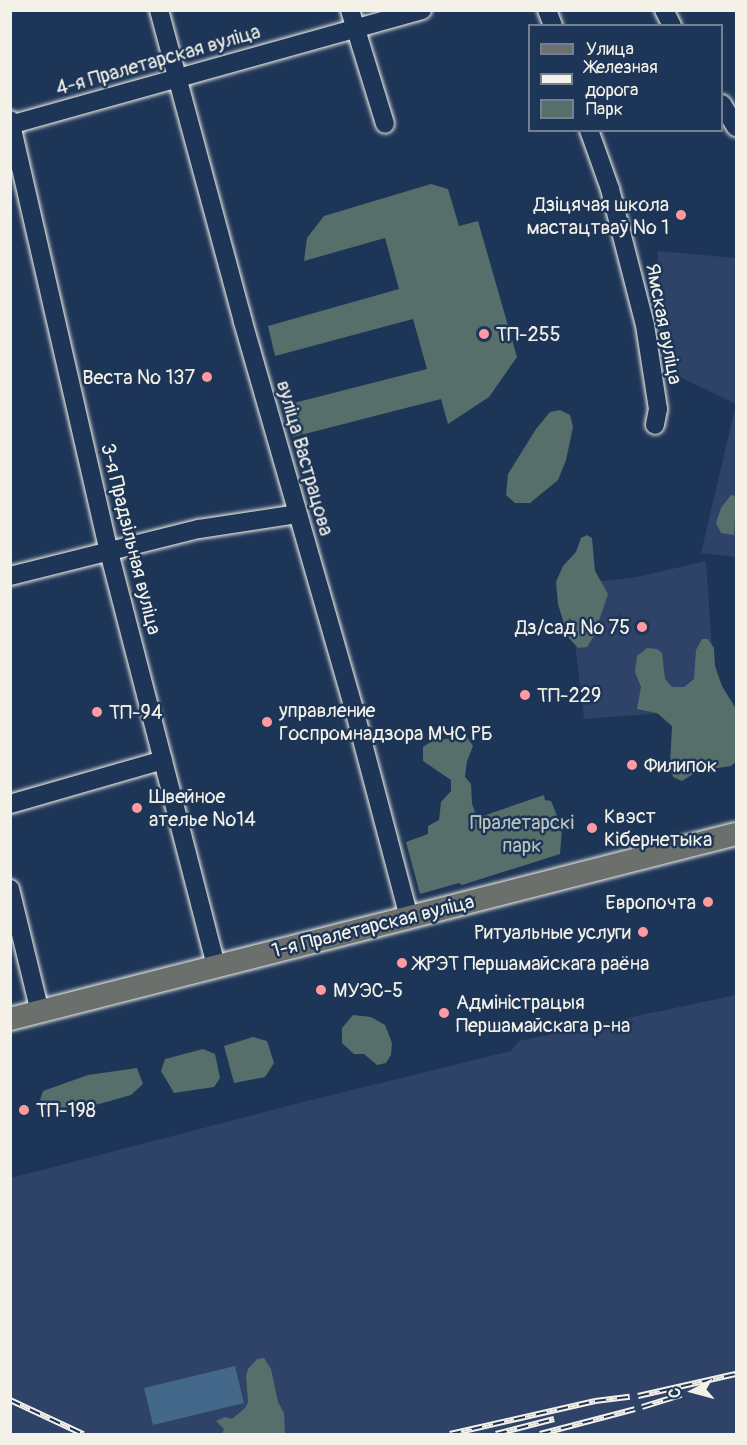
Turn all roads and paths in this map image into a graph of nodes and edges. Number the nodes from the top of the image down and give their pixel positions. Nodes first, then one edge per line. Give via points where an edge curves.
1 (159, 10) edge
2 (422, 10) edge
3 (664, 10) edge
4 (353, 19) edge
5 (671, 24) edge
6 (177, 78) junction
7 (723, 107) edge
8 (11, 123) edge
9 (385, 124) dead end
10 (736, 127) edge
11 (590, 132) edge
12 (655, 425) dead end
13 (297, 514) junction
14 (109, 552) junction
15 (10, 576) edge
16 (163, 760) junction
17 (10, 804) edge
18 (736, 834) edge
19 (10, 889) edge
20 (409, 917) junction
21 (216, 967) junction
22 (40, 1012) junction
23 (10, 1019) edge

1 - 6 street, вуліца Вастрацова
2 - 4 street, 4-я Пралетарская вуліца
3 - 5 street
4 - 6 street, 4-я Пралетарская вуліца
4 - 9 street
6 - 8 street, 4-я Пралетарская вуліца
6 - 13 street, вуліца Вастрацова
7 - 10 street
8 - 14 street, 3-я Прадзільная вуліца
11 - 12 street, Ямская вуліца via 612,198 645,325 658,409
13 - 14 street via 199,529
13 - 20 street, вуліца Вастрацова
14 - 15 street
14 - 16 street, 3-я Прадзільная вуліца
16 - 17 street
16 - 21 street, 3-я Прадзільная вуліца
18 - 20 main road, 1-я Пралетарская вуліца
19 - 22 street
20 - 21 main road, 1-я Пралетарская вуліца
21 - 22 main road, 1-я Пралетарская вуліца
22 - 23 main road, 1-я Пралетарская вуліца

